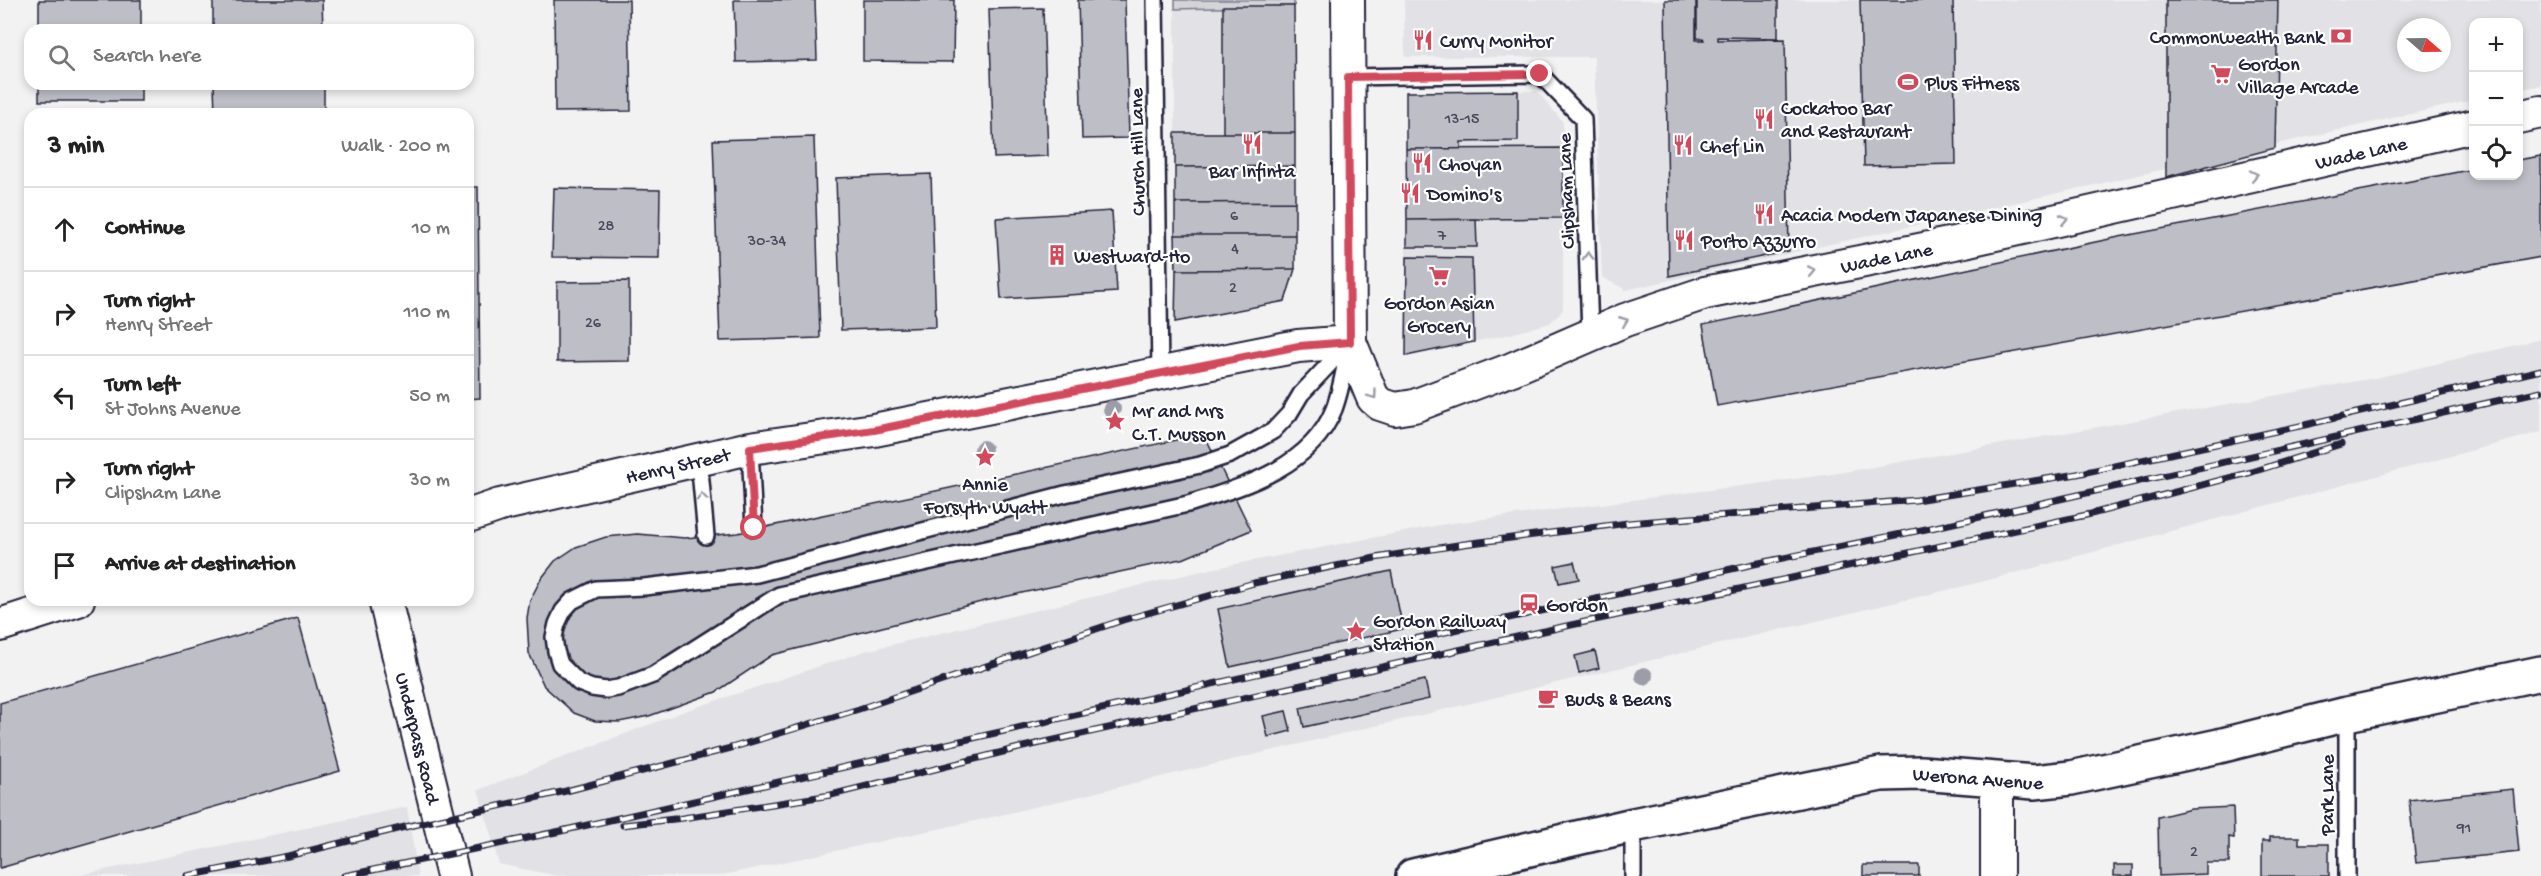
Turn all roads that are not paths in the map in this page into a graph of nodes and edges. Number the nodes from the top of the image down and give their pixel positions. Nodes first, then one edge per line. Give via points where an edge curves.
1 (1155, 0) edge
2 (1347, 0) edge
3 (1348, 77) junction
4 (2541, 112) edge
5 (2523, 116) edge
6 (2469, 127) edge
7 (1590, 335) junction
8 (1350, 342) junction
9 (1160, 374) junction
10 (750, 448) junction
11 (699, 459) junction
12 (474, 514) edge
13 (754, 528) dead end
14 (706, 536) dead end
15 (59, 606) edge
16 (386, 606) edge
17 (0, 625) edge
18 (2541, 673) edge
19 (2347, 714) junction
20 (1997, 779) junction
21 (1633, 825) junction
22 (453, 876) edge
23 (1413, 876) edge
24 (1633, 876) edge
25 (1997, 876) edge
26 (2348, 876) edge

1 - 9 lane, Church Hill Lane
2 - 3 street
7 -> 3 lane, Clipsham Lane via 1583,119 1540,74
3 - 8 street
4 - 5 street
7 -> 6 street, Wade Lane via 1705,293 1969,240
8 -> 7 street, Wade Lane via 1374,398 1395,409 1414,406
8 - 8 lane via 1334,409 1322,431 1302,454 1278,470 1232,490 1188,504 779,595 653,675 618,688 606,690 579,683 560,664 554,637 563,611 572,601 596,589 757,574 1230,455 1273,431 1301,394
8 - 9 street, Henry Street via 1299,346
9 - 10 street, Henry Street via 874,430
10 - 11 street, Henry Street
10 - 13 lane
11 - 12 street, Henry Street
14 -> 11 lane
15 - 17 street
16 - 22 street, Underpass Road
18 - 19 street, Werona Avenue
19 - 20 street, Werona Avenue via 2071,778 2034,782
19 - 26 lane, Park Lane
20 - 21 street, Werona Avenue via 1881,774
20 - 25 street
21 - 23 street, Werona Avenue
21 - 24 lane

